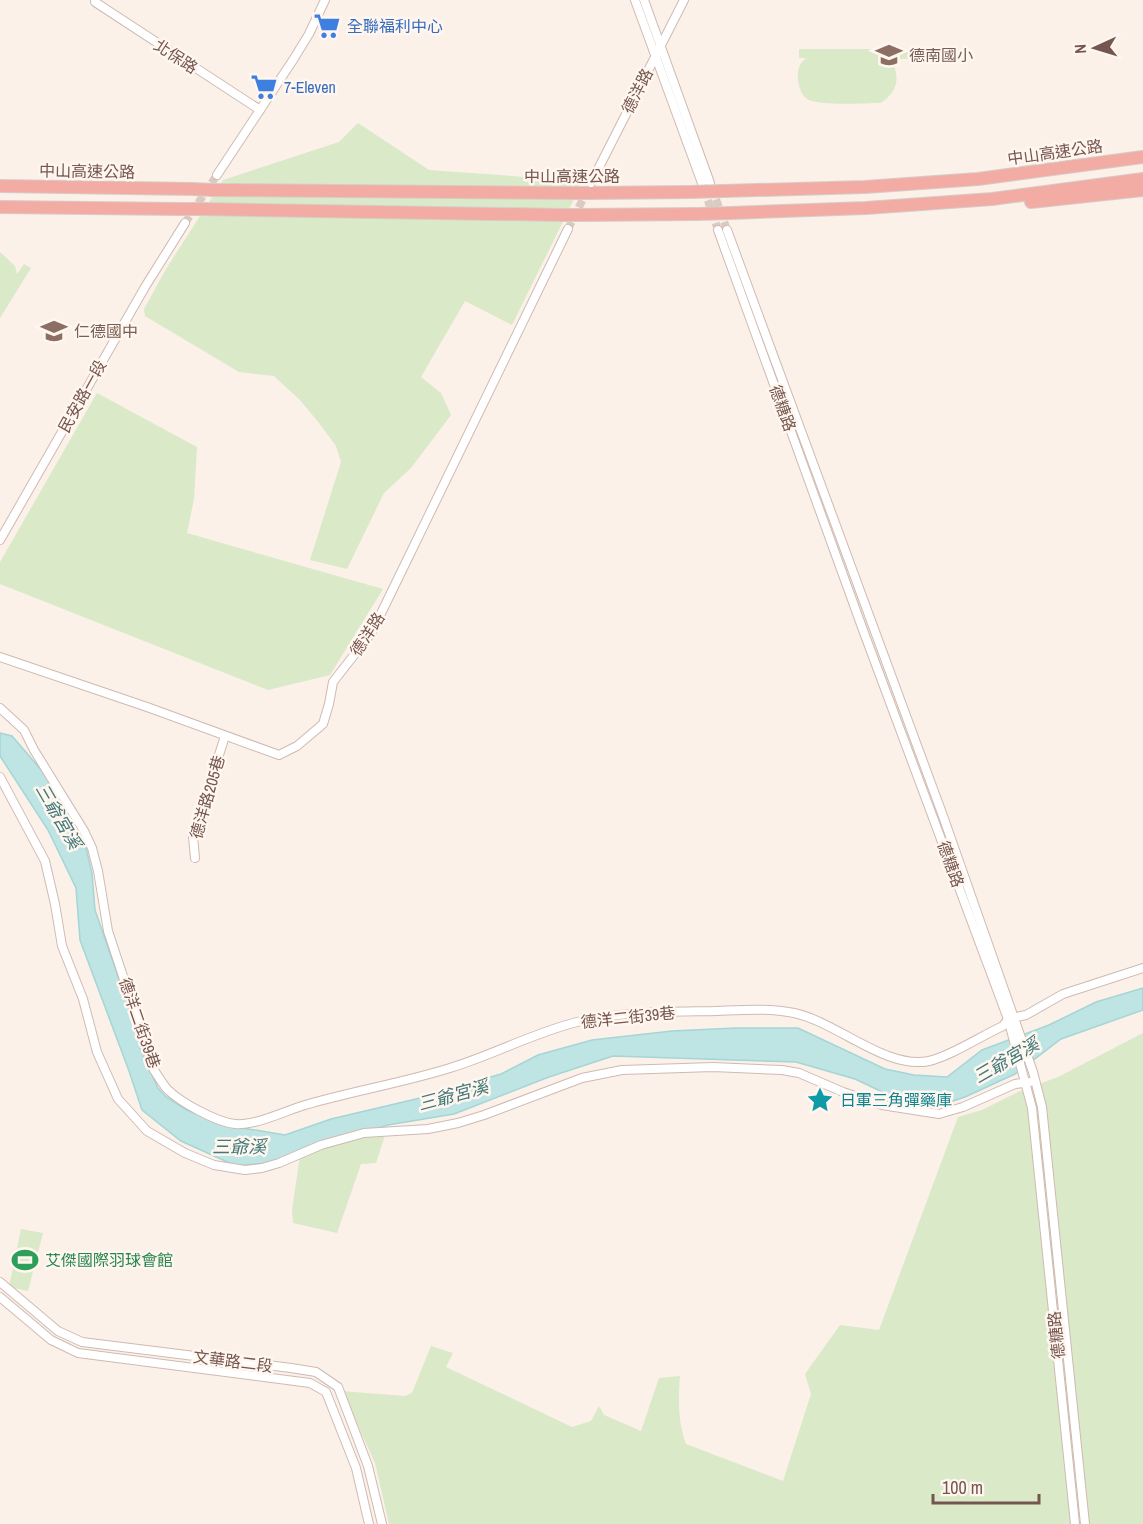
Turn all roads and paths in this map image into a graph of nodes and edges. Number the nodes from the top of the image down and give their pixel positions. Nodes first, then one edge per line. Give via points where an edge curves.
1 (95, 0) edge
2 (325, 0) edge
3 (635, 0) edge
4 (644, 0) edge
5 (684, 0) edge
6 (661, 45) junction
7 (656, 54) junction
8 (260, 111) junction
9 (1143, 150) edge
10 (1143, 157) edge
11 (217, 176) tunnel mouth
12 (978, 179) junction
13 (1143, 179) edge
14 (0, 186) edge
15 (590, 188) junction
16 (1143, 190) edge
17 (992, 199) junction
18 (0, 207) edge
19 (185, 224) tunnel mouth
20 (568, 229) tunnel mouth
21 (723, 230) tunnel mouth
22 (0, 540) edge
23 (0, 657) edge
24 (0, 708) edge
25 (225, 736) junction
26 (0, 777) edge
27 (195, 858) dead end
28 (1143, 968) edge
29 (1013, 1021) junction
30 (1034, 1075) junction
31 (1026, 1080) junction
32 (0, 1282) edge
33 (0, 1297) edge
34 (369, 1524) edge
35 (382, 1524) edge
36 (1075, 1524) edge
37 (1085, 1524) edge

1 - 8 street, 北保路
2 - 8 street via 309,34
3 - 7 street
4 - 6 street
5 - 6 street, 德洋路
6 - 7 street, 德洋路
6 - 7 street via 706,183
7 - 15 street, 德洋路
8 - 11 street
9 - 12 highway via 994,170
10 - 12 highway, 中山高速公路
12 - 15 highway, 中山高速公路, bridge via 853,188 690,192
13 - 17 highway
14 - 15 highway, 中山高速公路, bridge via 573,193
16 - 17 highway via 1007,205
17 - 18 highway, bridge via 854,209 562,216
19 - 22 street, 民安路一段
20 - 25 street, 德洋路 via 372,632 333,682 323,724 297,746 279,755
21 - 29 street, 德糖路 via 863,630
23 - 25 street, 德洋路
24 - 29 street, 德洋二街39巷 via 24,730 84,831 95,858 108,931 158,1076 182,1100 235,1124 427,1075 531,1036 602,1017 778,1010 807,1016 885,1054 912,1062 951,1052
25 - 27 street, 德洋路205巷 via 193,837
26 - 31 street via 45,861 62,946 83,999 97,1052 118,1099 140,1126 159,1140 214,1165 245,1170 262,1168 364,1133 430,1129 458,1123 582,1078 622,1070 782,1070 882,1105 939,1114
28 - 29 street, 德洋二街39巷 via 1063,994
29 - 30 street, 德糖路
29 - 31 street, 德糖路
30 - 31 street
30 - 37 street, 德糖路 via 1042,1107
31 - 36 street, 德糖路
32 - 35 street, 文華路二段 via 58,1331 81,1342 316,1372 338,1387 368,1466
33 - 34 street, 文華路二段 via 51,1340 78,1353 310,1383 326,1392 356,1468

